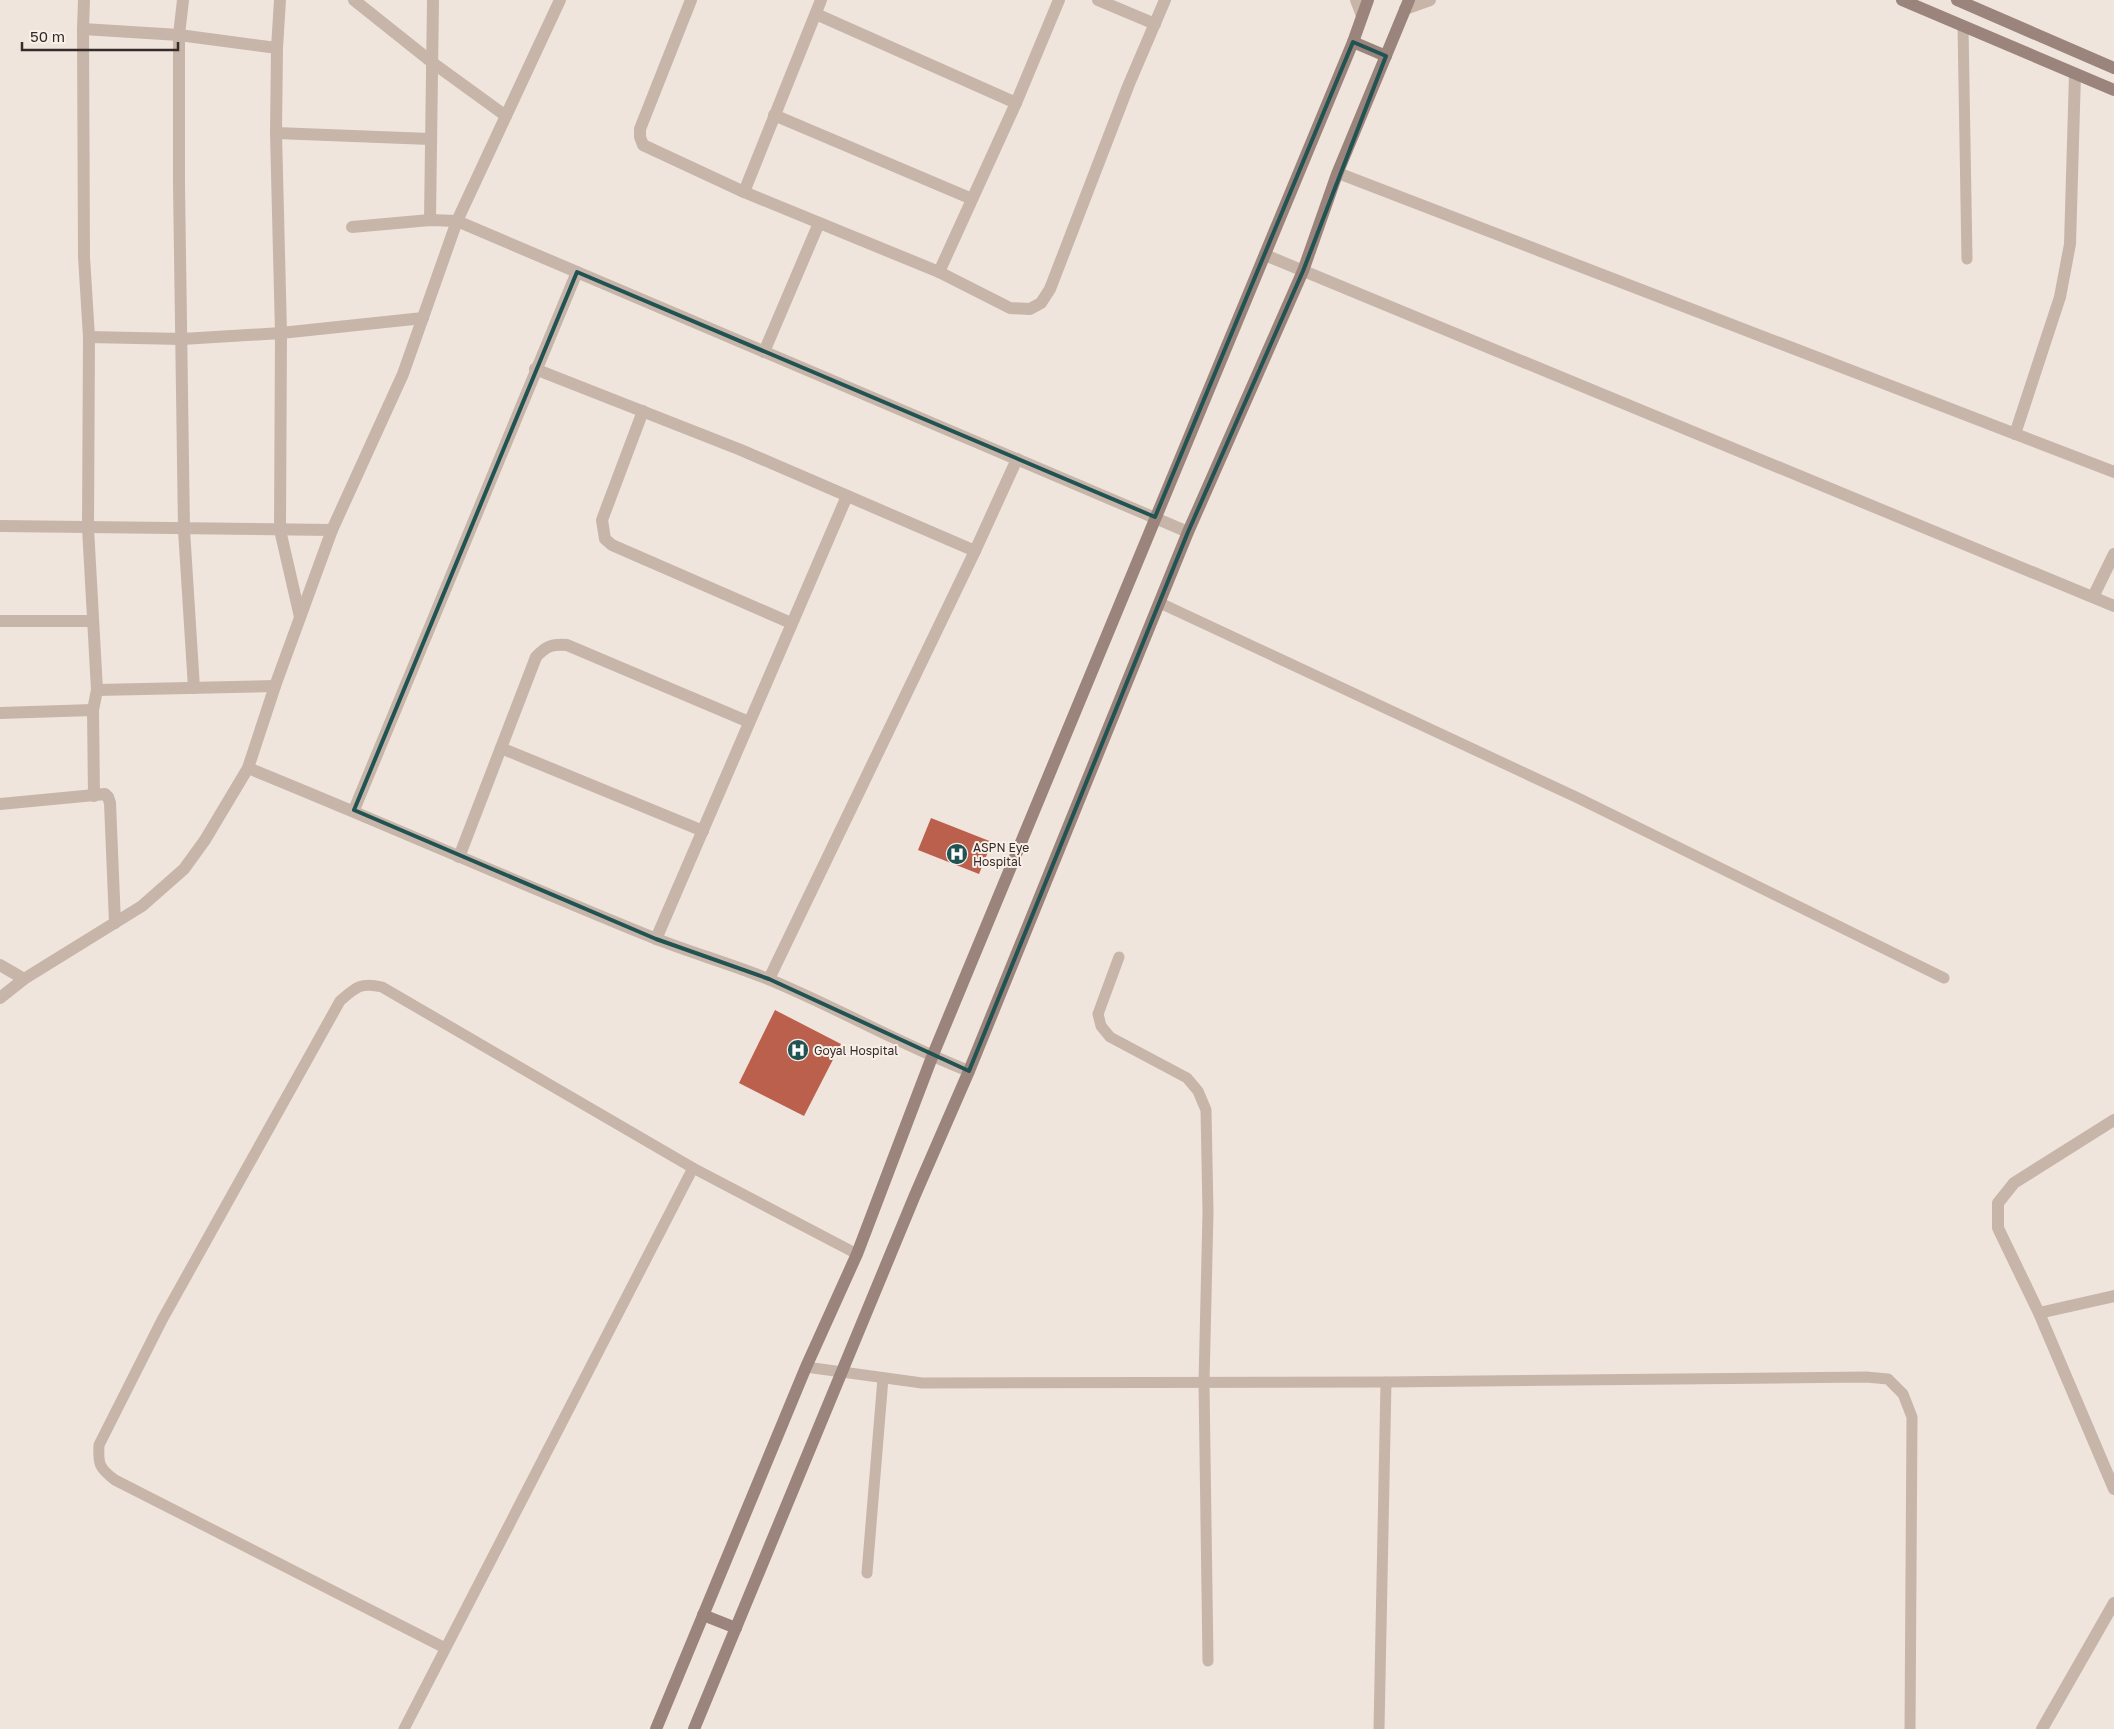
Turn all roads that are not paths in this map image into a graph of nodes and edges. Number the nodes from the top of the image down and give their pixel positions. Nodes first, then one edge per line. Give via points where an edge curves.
1 (84, 0) edge
2 (183, 0) edge
3 (280, 0) edge
4 (354, 0) edge
5 (433, 0) edge
6 (560, 0) edge
7 (691, 0) edge
8 (821, 0) edge
9 (1060, 0) edge
10 (1098, 0) edge
11 (1165, 0) edge
12 (1356, 0) edge
13 (1368, 0) edge
14 (1430, 0) edge
15 (1902, 0) edge
16 (1957, 0) edge
17 (1407, 5) edge
18 (816, 14) junction
19 (1362, 16) junction
20 (1155, 24) junction
21 (1963, 26) junction
22 (83, 29) junction
23 (179, 35) junction
24 (1353, 42) junction
25 (277, 48) junction
26 (1386, 56) junction
27 (433, 63) junction
28 (2114, 68) edge
29 (2075, 74) junction
30 (2114, 90) edge
31 (1016, 103) junction
32 (774, 115) junction
33 (506, 116) junction
34 (276, 133) junction
35 (430, 138) junction
36 (1338, 173) junction
37 (744, 192) junction
38 (972, 199) junction
39 (430, 220) junction
40 (458, 222) junction
41 (819, 222) junction
42 (352, 227) dead end
43 (1265, 255) junction
44 (1967, 259) dead end
45 (1303, 271) junction
46 (577, 272) junction
47 (939, 272) junction
48 (424, 318) junction
49 (281, 333) junction
50 (89, 337) junction
51 (182, 339) junction
52 (764, 352) junction
53 (535, 369) junction
54 (643, 411) junction
55 (2015, 434) junction
56 (1017, 459) junction
57 (2114, 472) edge
58 (847, 496) junction
59 (1155, 518) junction
60 (0, 526) edge
61 (88, 528) junction
62 (184, 530) junction
63 (280, 530) junction
64 (332, 530) junction
65 (1188, 532) junction
66 (975, 551) junction
67 (2114, 554) edge
68 (2093, 597) junction
69 (1160, 603) junction
70 (2114, 606) edge
71 (300, 617) junction
72 (0, 621) edge
73 (92, 621) junction
74 (791, 623) junction
75 (275, 686) junction
76 (194, 688) junction
77 (97, 690) junction
78 (93, 710) junction
79 (0, 713) edge
80 (749, 722) junction
81 (501, 748) junction
82 (248, 768) junction
83 (94, 796) junction
84 (0, 804) edge
85 (354, 810) junction
86 (703, 831) junction
87 (459, 857) junction
88 (115, 922) junction
89 (656, 939) junction
90 (1119, 957) dead end
91 (0, 965) edge
92 (1944, 978) dead end
93 (24, 979) junction
94 (769, 980) junction
95 (0, 998) edge
96 (932, 1057) junction
97 (968, 1071) junction
98 (2114, 1120) edge
99 (693, 1168) junction
100 (857, 1254) junction
101 (2114, 1296) edge
102 (2039, 1313) junction
103 (806, 1367) junction
104 (842, 1372) junction
105 (883, 1378) junction
106 (1386, 1382) junction
107 (1204, 1383) junction
108 (2114, 1490) edge
109 (867, 1573) dead end
110 (2114, 1603) edge
111 (703, 1616) junction
112 (736, 1628) junction
113 (445, 1648) junction
114 (1208, 1661) dead end
115 (404, 1729) edge
116 (656, 1729) edge
117 (694, 1729) edge
118 (1379, 1729) edge
119 (1910, 1729) edge
120 (2042, 1729) edge

1 - 22 street
2 - 23 street
3 - 25 street
4 - 27 street
5 - 27 street
6 - 33 street
7 - 37 street via 640,129 640,137 649,149
8 - 18 street
9 - 31 street
10 - 20 street
11 - 20 street
12 - 19 street
13 - 19 main road
14 - 17 street
15 - 21 main road
16 - 28 main road
17 - 26 main road
18 - 31 street
18 - 32 street
19 - 24 main road
20 - 47 street via 1050,289 1041,303 1030,309 1010,308
21 - 29 main road
21 - 44 lane
22 - 23 street
22 - 50 street via 84,257
23 - 25 street
23 - 51 street
24 - 26 main road
24 - 43 main road
25 - 34 street
26 - 36 main road
27 - 33 street
27 - 35 street
29 - 30 main road
29 - 55 street via 2070,244 2060,297
31 - 38 street
32 - 37 street
32 - 38 street
33 - 40 street
34 - 35 street
34 - 49 street
35 - 39 street
36 - 45 main road
36 - 55 street
37 - 41 street
38 - 47 street
39 - 40 street
39 - 42 street
40 - 46 street
40 - 48 street
41 - 47 street
41 - 52 street
43 - 45 street
43 - 59 main road
45 - 65 main road
45 - 68 street
46 - 52 street
46 - 53 street
48 - 49 street
48 - 64 street via 403,374
49 - 51 street
49 - 63 street
50 - 51 street
50 - 61 street
51 - 62 street
52 - 56 street
53 - 54 street
53 - 85 street
54 - 58 street
54 - 74 street via 602,520 605,540
55 - 57 street
56 - 59 street
56 - 66 street
58 - 66 street
58 - 74 street
59 - 65 street
59 - 96 main road
60 - 61 street
61 - 62 street
61 - 73 street
62 - 63 street
62 - 76 street
63 - 64 street
63 - 71 street
64 - 71 street
65 - 69 main road
66 - 94 street
67 - 68 street
68 - 70 street
69 - 92 lane via 1578,798
69 - 97 main road
71 - 75 street
72 - 73 street
73 - 77 street
74 - 80 street
75 - 76 street
75 - 82 street
76 - 77 street
77 - 78 street
78 - 79 street
78 - 83 street
80 - 81 street via 567,645 552,644 536,657
80 - 86 street
81 - 86 street
81 - 87 street
82 - 85 street
82 - 88 street via 184,869 142,906
83 - 84 street
83 - 88 street via 104,794 110,802
85 - 87 street
86 - 89 street
87 - 89 street
88 - 93 street
89 - 94 street
90 - 107 lane via 1098,1014 1101,1026 1110,1037 1187,1078 1198,1091 1206,1110 1208,1212
91 - 93 street
93 - 95 street
94 - 96 street
96 - 97 street
96 - 100 main road
97 - 104 main road
98 - 102 street via 2014,1183 1998,1203 1998,1228
99 - 100 lane
99 - 113 lane
99 - 113 lane via 382,986 368,984 355,988 340,1001 162,1320 99,1444 98,1458 102,1470 114,1480
100 - 103 main road
101 - 102 street
102 - 108 street
103 - 104 lane
103 - 111 main road
104 - 105 lane
104 - 112 main road
105 - 107 lane via 922,1383
105 - 109 lane
106 - 107 lane
106 - 118 lane
106 - 119 lane via 1801,1376 1888,1379 1903,1394 1912,1417
107 - 114 lane
110 - 120 street
111 - 112 main road
111 - 116 main road
112 - 117 main road
113 - 115 lane

